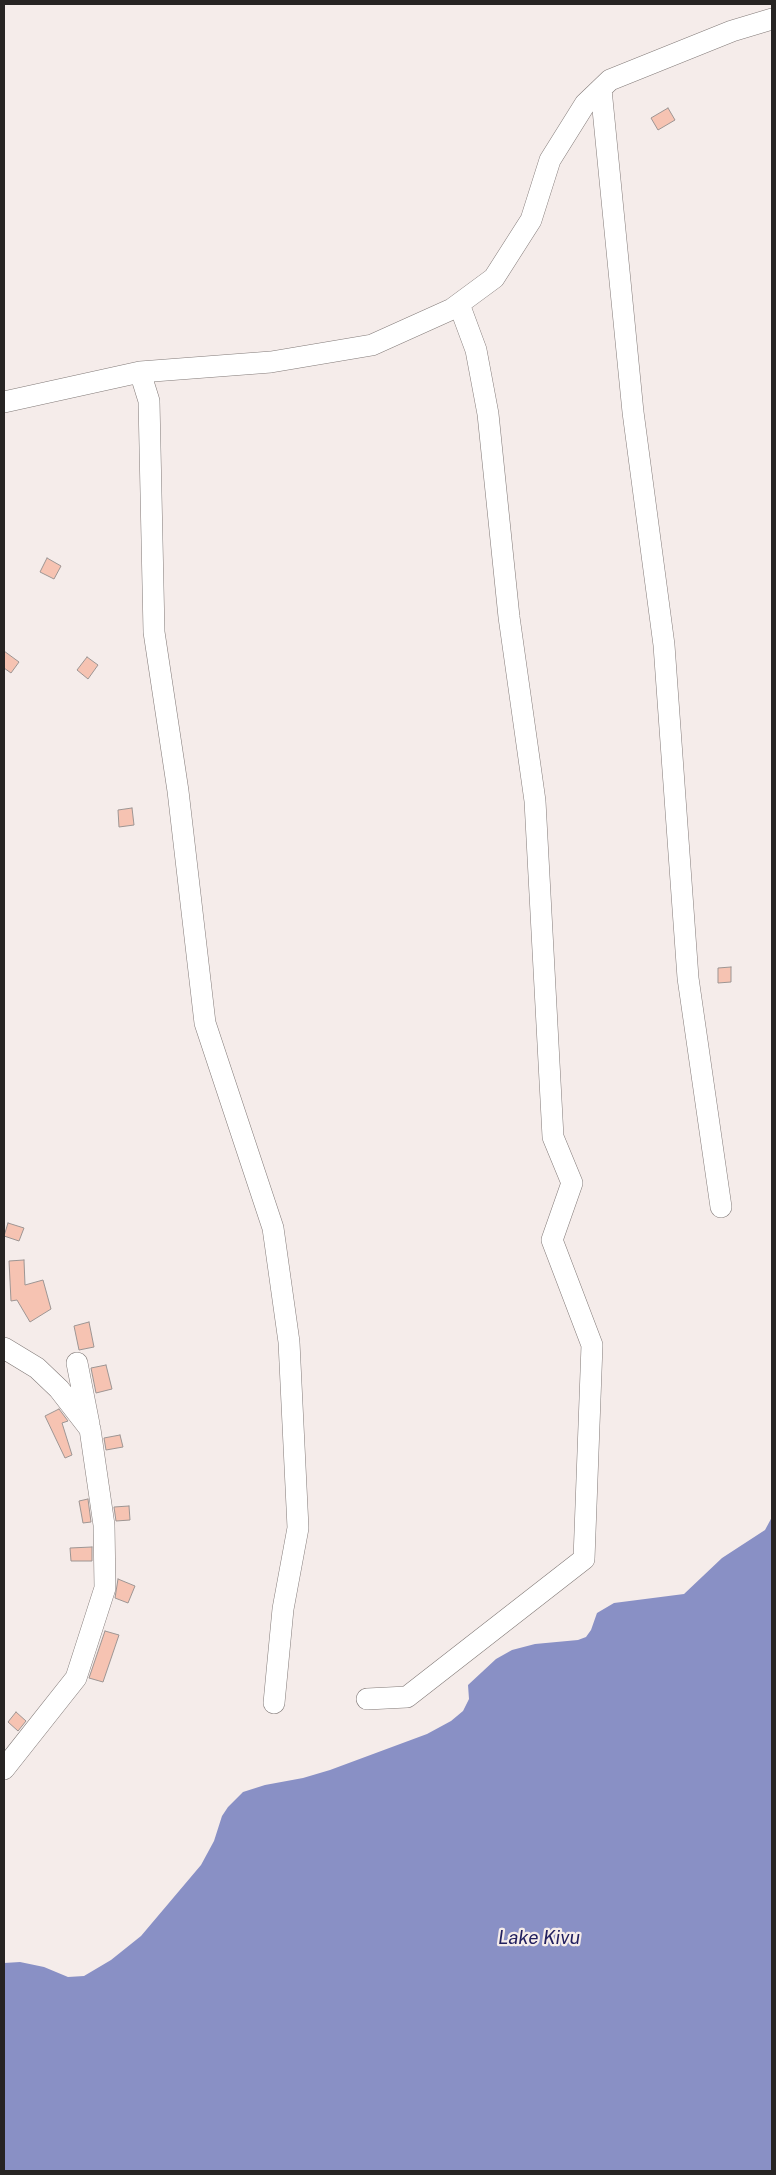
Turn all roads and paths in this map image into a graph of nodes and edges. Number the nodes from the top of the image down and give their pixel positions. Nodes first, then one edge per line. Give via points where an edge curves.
1 (772, 19) edge
2 (601, 89) junction
3 (459, 304) junction
4 (140, 372) junction
5 (4, 402) edge
6 (721, 1207) dead end
7 (4, 1348) edge
8 (77, 1363) dead end
9 (90, 1429) junction
10 (367, 1699) dead end
11 (274, 1703) dead end
12 (4, 1769) edge

1 - 2 street via 732,31 610,80
2 - 3 street via 585,104 550,160 531,220 494,278
2 - 6 street via 633,412 664,645 688,978
3 - 4 street via 372,345 271,362
3 - 10 street via 476,350 488,414 509,617 535,801 553,1137 572,1183 552,1240 592,1345 584,1559 407,1697
4 - 5 street
4 - 11 street via 149,401 154,632 178,791 205,1023 273,1228 289,1342 298,1528 283,1609
7 - 9 street via 37,1368 59,1389
8 - 9 street
9 - 12 street via 104,1526 105,1588 76,1678

